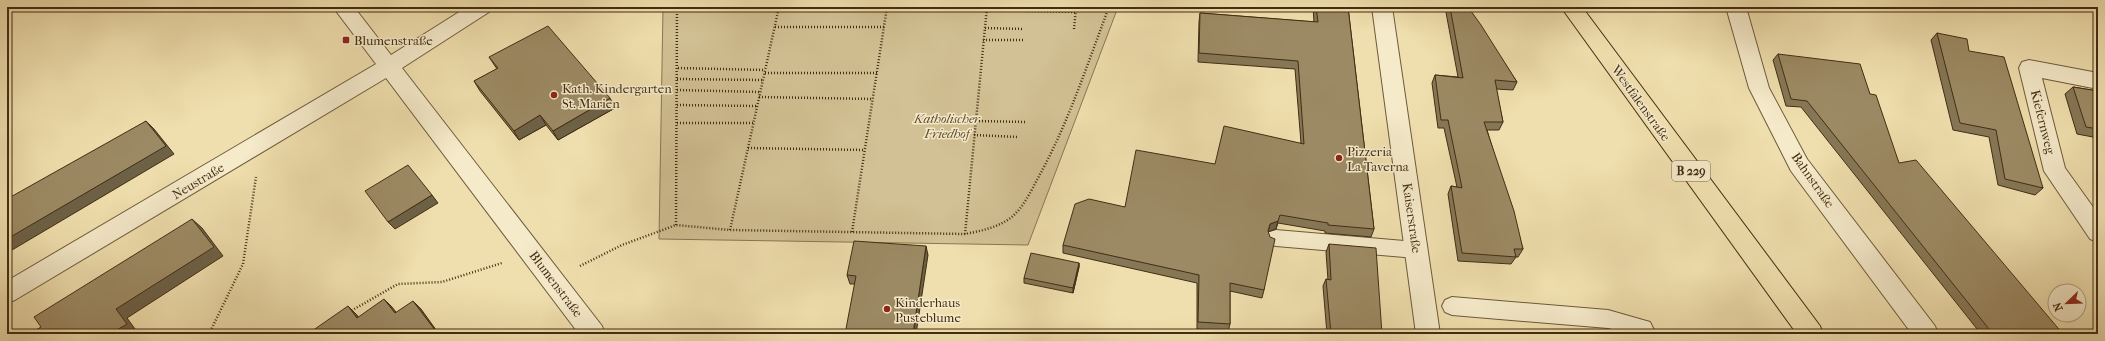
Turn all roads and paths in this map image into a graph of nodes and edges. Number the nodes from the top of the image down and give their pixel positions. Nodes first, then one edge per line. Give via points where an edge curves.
1 (343, 7) edge
2 (482, 7) edge
3 (677, 7) edge
4 (779, 7) edge
5 (887, 7) edge
6 (1076, 7) edge
7 (1109, 7) edge
8 (1382, 7) edge
9 (1571, 7) edge
10 (1736, 7) edge
11 (987, 8) edge
12 (1075, 12) junction
13 (775, 27) junction
14 (884, 27) junction
15 (985, 28) junction
16 (1024, 29) dead end
17 (1074, 29) dead end
18 (984, 40) junction
19 (1024, 40) dead end
20 (388, 67) junction
21 (678, 68) junction
22 (765, 71) junction
23 (877, 73) junction
24 (678, 79) junction
25 (763, 80) junction
26 (2098, 81) edge
27 (677, 90) junction
28 (761, 92) junction
29 (760, 97) junction
30 (873, 99) junction
31 (677, 105) junction
32 (757, 106) junction
33 (976, 121) junction
34 (1026, 122) dead end
35 (754, 123) junction
36 (677, 124) junction
37 (974, 135) junction
38 (1018, 137) dead end
39 (748, 148) junction
40 (865, 150) junction
41 (257, 172) dead end
42 (676, 225) junction
43 (730, 230) junction
44 (852, 232) junction
45 (2098, 232) edge
46 (965, 234) junction
47 (1276, 238) edge
48 (1416, 250) junction
49 (533, 253) junction
50 (553, 280) junction
51 (7, 293) edge
52 (1452, 306) dead end
53 (346, 313) edge
54 (318, 328) edge
55 (209, 334) edge
56 (307, 334) edge
57 (593, 334) edge
58 (1428, 334) edge
59 (1646, 334) edge
60 (1811, 334) edge
61 (1926, 334) edge

1 - 20 street, Blumenstraße
2 - 20 street, Neustraße
3 - 21 path
4 - 13 path
5 - 14 path
6 - 12 path
7 - 46 path via 1060,139 1028,196 1013,216 986,230
8 - 48 street, Kaiserstraße
9 - 60 main road, Westfalenstraße / B 229
10 - 61 street, Bahnstraße via 1759,88 1799,165
11 - 12 path
11 - 15 path
12 - 17 path
13 - 14 path
13 - 22 path
14 - 23 path
15 - 16 path
15 - 18 path
18 - 19 path
18 - 33 path
20 - 49 street, Blumenstraße
20 - 51 street, Neustraße
21 - 22 path
21 - 24 path
22 - 23 path
22 - 25 path
23 - 30 path
24 - 25 path
24 - 27 path
25 - 28 path
26 - 45 street, Kiefernweg via 2029,68 2055,171
27 - 28 path
27 - 31 path
28 - 29 path
29 - 30 path
29 - 32 path
30 - 40 path
31 - 32 path
31 - 36 path
32 - 35 path
33 - 34 path
33 - 37 path
35 - 36 path
35 - 39 path
36 - 42 path
37 - 38 path
37 - 46 path
39 - 40 path
39 - 43 path
40 - 44 path
41 - 55 path via 243,264
42 - 43 path
42 - 50 path via 622,245
43 - 44 path
44 - 46 path
47 - 48 lane
48 - 58 street, Kaiserstraße
49 - 50 street, Blumenstraße
49 - 53 path via 442,282 398,284
50 - 57 street, Blumenstraße
52 - 59 lane via 1608,319 1643,328
54 - 56 path

